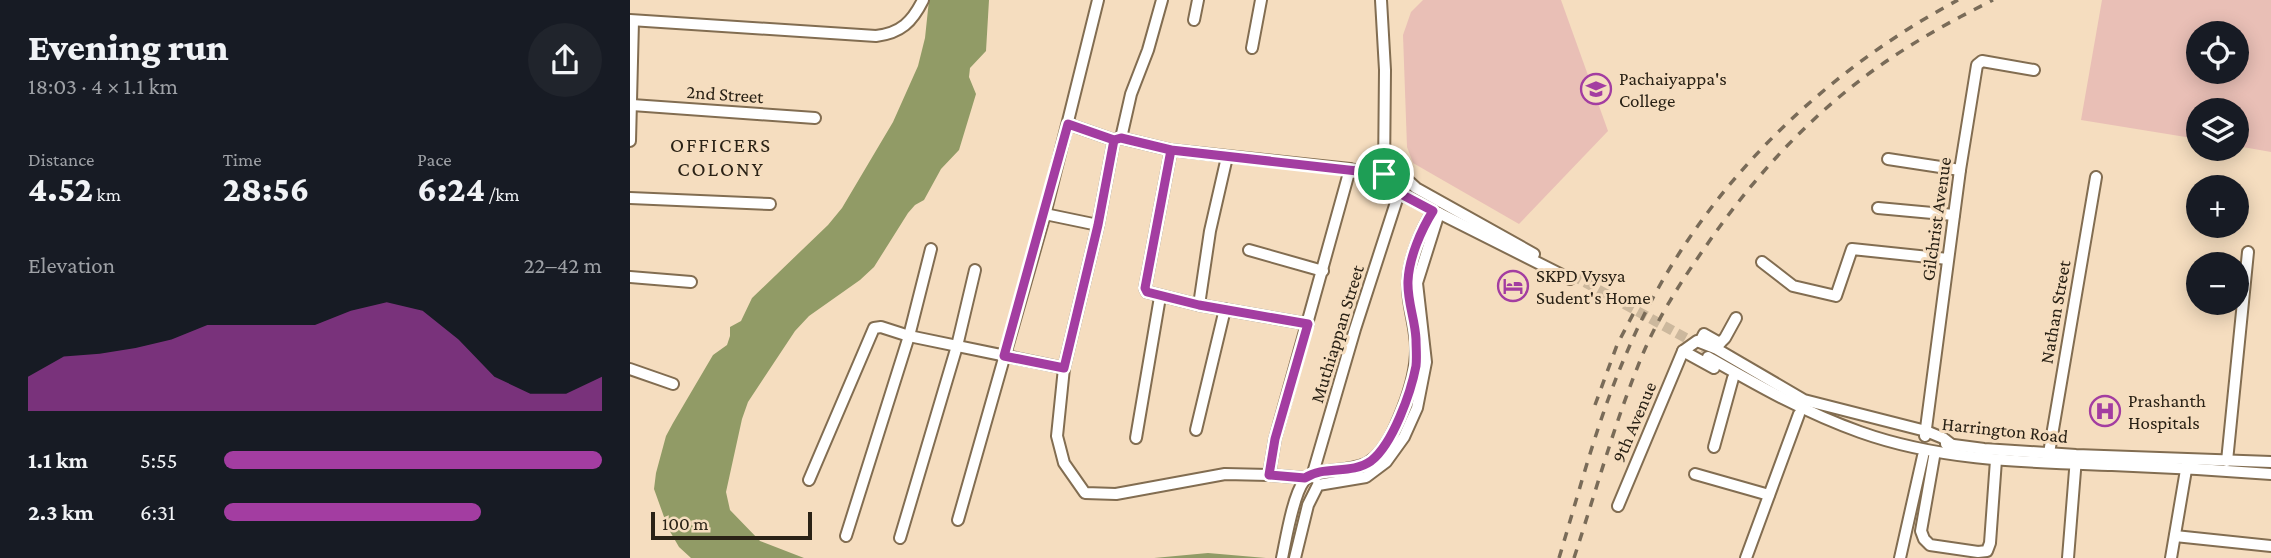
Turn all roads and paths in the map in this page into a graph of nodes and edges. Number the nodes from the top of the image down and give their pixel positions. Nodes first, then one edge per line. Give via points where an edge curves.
1 (923, 0) edge
2 (1098, 0) edge
3 (1162, 0) edge
4 (1198, 0) edge
5 (1261, 0) edge
6 (1381, 0) edge
7 (1194, 20) dead end
8 (632, 21) edge
9 (1251, 48) dead end
10 (2034, 70) dead end
11 (632, 105) edge
12 (815, 118) dead end
13 (1068, 124) junction
14 (1117, 139) junction
15 (630, 141) edge
16 (1171, 150) junction
17 (1227, 158) junction
18 (1888, 159) dead end
19 (1388, 168) junction
20 (1350, 169) junction
21 (1960, 170) junction
22 (2096, 177) dead end
23 (1399, 193) junction
24 (630, 198) edge
25 (770, 204) dead end
26 (1878, 208) dead end
27 (1436, 212) junction
28 (1045, 214) junction
29 (1954, 215) junction
30 (1098, 225) junction
31 (931, 249) dead end
32 (1249, 250) dead end
33 (1948, 259) junction
34 (1762, 262) dead end
35 (975, 270) dead end
36 (1323, 271) junction
37 (630, 276) edge
38 (691, 282) dead end
39 (1160, 297) junction
40 (1199, 305) junction
41 (1225, 309) junction
42 (2242, 315) edge
43 (1736, 317) dead end
44 (1308, 324) junction
45 (909, 336) junction
46 (957, 346) junction
47 (1713, 350) junction
48 (1683, 351) junction
49 (1004, 356) junction
50 (1064, 368) junction
51 (630, 369) edge
52 (1733, 378) junction
53 (673, 384) dead end
54 (1799, 414) junction
55 (1196, 430) dead end
56 (1136, 438) dead end
57 (1926, 446) junction
58 (1714, 447) dead end
59 (1949, 449) junction
60 (2049, 453) junction
61 (2076, 459) junction
62 (1996, 460) junction
63 (2227, 461) junction
64 (2271, 462) edge
65 (2187, 464) junction
66 (1696, 474) dead end
67 (2271, 474) edge
68 (1269, 475) junction
69 (1309, 476) junction
70 (809, 480) dead end
71 (1318, 485) junction
72 (1769, 495) junction
73 (1619, 506) dead end
74 (958, 520) dead end
75 (846, 536) dead end
76 (2175, 536) junction
77 (900, 538) dead end
78 (2271, 546) edge
79 (1282, 558) edge
80 (1295, 558) edge
81 (1746, 558) edge
82 (1900, 558) edge
83 (2068, 558) edge
84 (2171, 558) edge

1 - 8 street via 908,24 890,34
2 - 13 street
3 - 14 street
4 - 7 street
5 - 9 street
6 - 19 street
8 - 11 street
10 - 21 street, Gilchrist Avenue via 1979,61
11 - 12 street, 2nd Street
11 - 15 street
13 - 14 street
13 - 28 street
14 - 16 street
14 - 30 street
16 - 17 street
16 - 39 street via 1145,288
17 - 20 street
17 - 40 street
18 - 21 street
19 - 20 street
19 - 23 street
19 - 27 street via 1571,277
20 - 36 street
21 - 29 street, Gilchrist Avenue
22 - 60 street, Nathan Street
23 - 27 street
23 - 69 street, Muthiappan Street
24 - 25 street
26 - 29 street
27 - 69 street via 1424,224 1409,270 1416,364 1391,435 1371,460 1360,466
27 - 71 street via 1417,283 1426,362 1417,408 1404,437 1366,477
28 - 30 street
28 - 49 street
29 - 33 street, Gilchrist Avenue
30 - 50 street
31 - 45 street
32 - 36 street
33 - 34 street via 1852,248 1836,296 1793,286
33 - 57 street, Gilchrist Avenue
35 - 46 street
36 - 44 street
37 - 38 street
39 - 40 street
39 - 56 street
40 - 41 street
41 - 44 street
41 - 55 street
42 - 63 street
43 - 47 street
44 - 68 street
45 - 46 street
45 - 70 street via 874,328
45 - 75 street
46 - 49 street
46 - 77 street
47 - 48 street, Harrington Road via 1697,341
47 - 57 street, Harrington Road via 1804,404
48 - 52 street
48 - 73 street, 9th Avenue
49 - 50 street
49 - 74 street
50 - 68 street via 1057,436 1064,464 1085,494 1116,494 1225,474
51 - 53 street
52 - 54 street
52 - 58 street
54 - 57 street
54 - 72 street
57 - 59 street, Harrington Road
57 - 59 street
57 - 62 street via 1921,531 1930,545 1987,551
57 - 82 street
59 - 60 street, Harrington Road
59 - 62 street
60 - 61 street, Harrington Road
61 - 62 street
61 - 65 street, Harrington Road
61 - 83 street
63 - 64 street, Harrington Road
63 - 65 street, Harrington Road
65 - 67 street
65 - 76 street
66 - 72 street
68 - 69 street
69 - 71 street
69 - 79 street, Muthiappan Street via 1296,502
71 - 80 street via 1308,505
72 - 81 street
76 - 78 street
76 - 84 street

